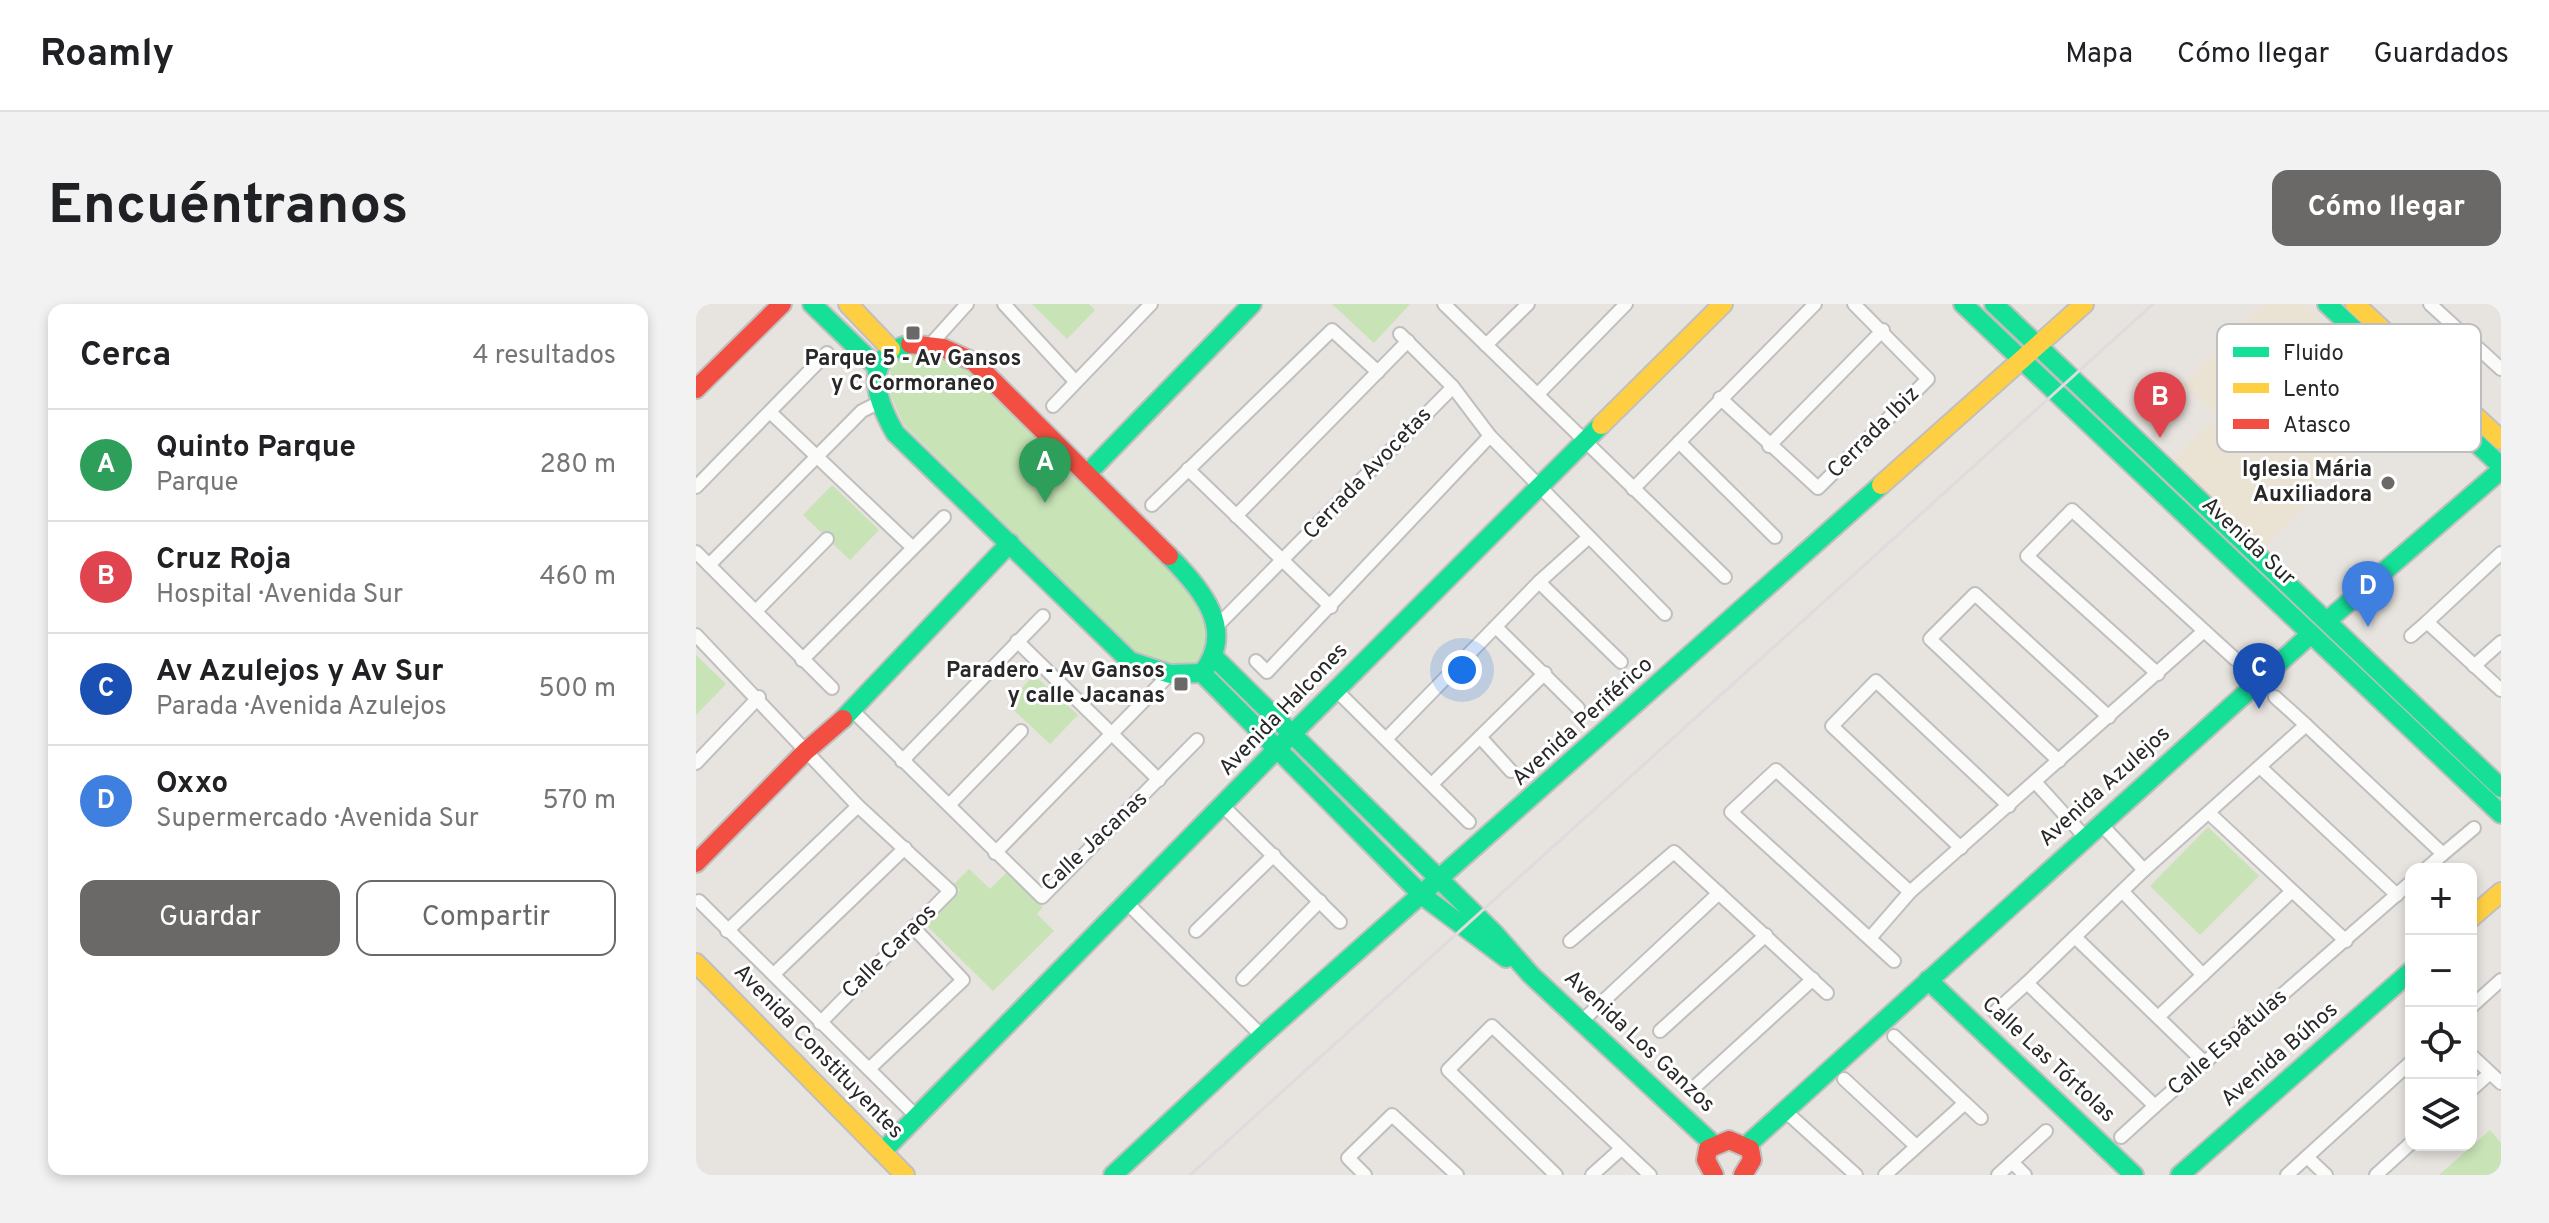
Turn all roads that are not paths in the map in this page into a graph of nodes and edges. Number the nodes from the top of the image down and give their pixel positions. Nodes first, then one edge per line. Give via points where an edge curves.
1 (782, 304) edge
2 (812, 304) edge
3 (848, 304) edge
4 (967, 304) edge
5 (1004, 304) edge
6 (1151, 304) edge
7 (1252, 304) edge
8 (1444, 304) edge
9 (1528, 304) edge
10 (1626, 304) edge
11 (1723, 304) edge
12 (1815, 304) edge
13 (1854, 304) edge
14 (1963, 304) edge
15 (1994, 304) edge
16 (2084, 304) edge
17 (2327, 304) edge
18 (2355, 304) edge
19 (2430, 304) edge
20 (2348, 324) edge
21 (2376, 324) edge
22 (2452, 324) edge
23 (1883, 330) junction
24 (936, 339) junction
25 (1486, 345) junction
26 (2038, 346) junction
27 (891, 349) junction
28 (2481, 350) edge
29 (827, 353) dead end
30 (2022, 361) junction
31 (877, 367) junction
32 (2500, 367) edge
33 (1378, 372) junction
34 (1074, 380) junction
35 (1453, 387) junction
36 (696, 389) edge
37 (1538, 394) junction
38 (1720, 398) junction
39 (878, 403) junction
40 (1053, 406) dead end
41 (770, 412) junction
42 (2481, 421) edge
43 (1490, 436) junction
44 (2133, 436) junction
45 (2501, 440) edge
46 (1583, 441) junction
47 (1679, 442) junction
48 (1769, 446) junction
49 (2481, 449) edge
50 (2118, 451) junction
51 (818, 455) junction
52 (2501, 468) edge
53 (1188, 469) junction
54 (1087, 474) junction
55 (1541, 486) junction
56 (696, 487) edge
57 (1633, 489) junction
58 (1152, 505) dead end
59 (1236, 516) junction
60 (944, 517) dead end
61 (1589, 537) junction
62 (1775, 537) dead end
63 (827, 539) dead end
64 (1010, 543) junction
65 (912, 547) junction
66 (696, 552) edge
67 (2501, 553) edge
68 (1283, 561) junction
69 (709, 565) junction
70 (1725, 577) dead end
71 (1539, 582) junction
72 (1331, 607) junction
73 (756, 611) junction
74 (1665, 614) dead end
75 (1043, 616) dead end
76 (1223, 620) junction
77 (2327, 621) junction
78 (2427, 622) junction
79 (1496, 627) junction
80 (2204, 631) junction
81 (2311, 634) junction
82 (696, 635) edge
83 (2411, 636) dead end
84 (1017, 641) junction
85 (2501, 642) edge
86 (1216, 659) junction
87 (2235, 659) dead end
88 (802, 660) junction
89 (1256, 661) dead end
90 (1621, 662) dead end
91 (2474, 666) junction
92 (1202, 673) junction
93 (1545, 673) junction
94 (2158, 674) junction
95 (1164, 679) junction
96 (832, 688) dead end
97 (1336, 690) junction
98 (2501, 690) edge
99 (759, 697) junction
100 (2275, 697) dead end
101 (1578, 708) dead end
102 (853, 711) junction
103 (2109, 717) junction
104 (2306, 725) junction
105 (1021, 731) dead end
106 (1111, 733) junction
107 (1293, 733) junction
108 (1480, 737) junction
109 (1387, 738) junction
110 (1197, 740) dead end
111 (1277, 749) junction
112 (811, 756) junction
113 (902, 761) junction
114 (2059, 761) junction
115 (696, 763) edge
116 (2260, 767) junction
117 (1511, 771) dead end
118 (1159, 780) junction
119 (1433, 783) junction
120 (2036, 783) junction
121 (2501, 788) edge
122 (949, 805) junction
123 (858, 806) junction
124 (1223, 806) junction
125 (2009, 806) junction
126 (2209, 813) junction
127 (2501, 814) edge
128 (1469, 822) dead end
129 (2100, 823) junction
130 (2474, 828) dead end
131 (2078, 830) junction
132 (905, 848) junction
133 (1961, 848) junction
134 (995, 853) junction
135 (2443, 854) junction
136 (1274, 855) junction
137 (696, 863) edge
138 (2433, 863) edge
139 (2144, 870) junction
140 (1441, 881) junction
141 (2405, 888) edge
142 (2292, 891) junction
143 (1910, 892) junction
144 (2123, 892) junction
145 (2501, 892) edge
146 (1719, 893) junction
147 (2397, 895) junction
148 (1423, 896) junction
149 (699, 901) dead end
150 (1320, 901) junction
151 (1127, 903) junction
152 (2477, 913) edge
153 (1462, 915) junction
154 (1340, 922) dead end
155 (913, 927) junction
156 (727, 931) junction
157 (1196, 931) dead end
158 (1766, 935) junction
159 (2075, 937) junction
160 (1870, 938) junction
161 (1570, 941) dead end
162 (2346, 941) junction
163 (1894, 961) dead end
164 (696, 963) edge
165 (775, 973) junction
166 (2203, 975) junction
167 (2405, 976) edge
168 (1243, 979) dead end
169 (1813, 979) junction
170 (1928, 980) junction
171 (2027, 983) junction
172 (2498, 988) edge
173 (1827, 993) dead end
174 (2477, 1003) edge
175 (1995, 1012) dead end
176 (2158, 1017) junction
177 (1582, 1021) junction
178 (820, 1023) junction
179 (1660, 1031) dead end
180 (1262, 1036) junction
181 (1894, 1036) dead end
182 (2477, 1061) edge
183 (2204, 1062) junction
184 (2405, 1067) edge
185 (869, 1069) junction
186 (2490, 1073) junction
187 (1844, 1079) dead end
188 (2501, 1083) edge
189 (1698, 1084) dead end
190 (2477, 1085) edge
191 (1965, 1103) junction
192 (2155, 1106) junction
193 (1784, 1110) junction
194 (911, 1111) junction
195 (1981, 1118) dead end
196 (2046, 1131) dead end
197 (2121, 1137) dead end
198 (1713, 1144) junction
199 (1746, 1146) junction
200 (1916, 1146) junction
201 (2405, 1148) edge
202 (1621, 1149) junction
203 (882, 1152) junction
204 (2307, 1157) junction
205 (2012, 1162) junction
206 (905, 1175) edge
207 (1113, 1175) edge
208 (1365, 1175) edge
209 (1457, 1175) edge
210 (1556, 1175) edge
211 (1592, 1175) edge
212 (1650, 1175) edge
213 (1712, 1175) edge
214 (1745, 1175) edge
215 (1856, 1175) edge
216 (1885, 1175) edge
217 (1998, 1175) edge
218 (2025, 1175) edge
219 (2134, 1175) edge
220 (2180, 1175) edge
221 (2287, 1175) edge
222 (2326, 1175) edge
223 (2376, 1175) edge

1 - 36 main road
2 - 31 main road
3 - 27 main road
4 - 24 street
5 - 34 street
6 - 34 street
7 - 54 main road
8 - 25 street
9 - 25 street
10 - 37 street
11 - 46 main road, Avenida Halcones
12 - 38 street
13 - 23 street, Cerrada Ibiz
14 - 30 main road, Avenida Sur
15 - 26 main road, Avenida Sur
16 - 26 main road, Avenida Periférico
17 - 20 main road
18 - 21 main road
19 - 22 street
23 - 48 street
23 - 48 street, Cerrada Ibiz via 1928,379 1818,488
24 - 27 main road
24 - 54 main road via 974,362
25 - 37 street
26 - 30 main road, Avenida Periférico
26 - 44 main road, Avenida Sur
27 - 31 main road
28 - 32 street
29 - 41 street
30 - 50 main road, Avenida Sur
30 - 140 main road, Avenida Periférico
31 - 39 main road
33 - 35 street, Cerrada Avocetas via 1404,338
33 - 53 street via 1332,330
33 - 59 street, Cerrada Avocetas
34 - 40 street
35 - 43 street, Cerrada Avocetas
35 - 68 street, Cerrada Avocetas
37 - 46 street
38 - 47 street
38 - 48 street, Cerrada Ibiz
39 - 51 street via 862,411
39 - 64 main road via 895,433
41 - 51 street
41 - 56 street
42 - 45 main road
43 - 55 street, Cerrada Avocetas
43 - 72 street
44 - 50 main road
44 - 77 main road, Avenida Sur
46 - 55 main road, Avenida Halcones
46 - 57 street
47 - 57 street
47 - 62 street
49 - 52 main road
50 - 81 main road, Avenida Sur
51 - 65 street
51 - 69 street
52 - 77 main road, Avenida Azulejos
53 - 58 street
53 - 59 street
54 - 76 main road via 1192,579
55 - 61 street, Cerrada Avocetas
55 - 97 main road, Avenida Halcones
57 - 70 street
59 - 68 street
60 - 65 street
61 - 71 street
61 - 74 street, Cerrada Avocetas
63 - 73 street
64 - 95 main road via 1130,661
64 - 102 main road
65 - 88 street
66 - 69 street
67 - 78 street
68 - 72 street
68 - 76 street, Cerrada Avocetas
69 - 73 street
71 - 79 street
71 - 90 street
72 - 89 street via 1267,672
73 - 88 street
75 - 84 street
76 - 86 main road
77 - 81 street, Avenida Azulejos
77 - 121 main road, Avenida Sur
78 - 83 street
78 - 91 street
79 - 93 street
79 - 109 street
80 - 87 street
80 - 94 street
80 - 94 street via 2072,510 2027,556
81 - 127 main road, Avenida Sur
81 - 129 main road, Avenida Azulejos
82 - 99 street, Calle Caraos
84 - 106 street, Calle Jacanas
84 - 113 street
85 - 91 street
86 - 92 main road
86 - 107 main road
88 - 96 street
91 - 98 street
92 - 95 main road
92 - 111 main road
93 - 101 street
93 - 108 street
94 - 103 street
95 - 106 street
97 - 107 main road, Avenida Halcones
97 - 109 street
99 - 112 street, Calle Caraos
99 - 115 street
100 - 104 street
102 - 112 main road
102 - 113 street, Calle Jacanas
103 - 114 street
103 - 114 street via 1975,594 1930,639
104 - 116 street
104 - 135 street
105 - 122 street
106 - 118 street, Calle Jacanas
106 - 134 street
107 - 111 main road, Avenida Halcones
107 - 140 main road
108 - 117 street
108 - 119 street
109 - 119 street
110 - 118 street, Calle Jacanas
111 - 124 main road, Avenida Halcones
111 - 148 main road
112 - 123 street, Calle Caraos
112 - 137 main road
113 - 122 street, Calle Jacanas
114 - 120 street
116 - 126 street
116 - 147 street
118 - 134 street, Calle Jacanas via 1042,897
119 - 128 street
120 - 125 street
120 - 131 street
122 - 134 street, Calle Jacanas
123 - 132 street, Calle Caraos
123 - 156 street
124 - 136 street
124 - 151 main road, Avenida Halcones
125 - 133 street
125 - 133 street via 1876,681 1832,726
126 - 139 street
126 - 142 street
129 - 131 main road, Avenida Azulejos
129 - 139 street
130 - 135 street
131 - 170 main road, Avenida Azulejos
132 - 155 street, Calle Caraos via 950,891
132 - 165 street
133 - 143 street
135 - 138 street
136 - 150 street
136 - 157 street
139 - 144 street
140 - 148 main road, Avenida Periférico
140 - 153 main road
141 - 147 street, Calle Espátulas
142 - 162 street
142 - 166 street
143 - 160 street
143 - 160 street via 1776,770 1731,812
144 - 159 street
144 - 166 street
145 - 152 main road
146 - 158 street
146 - 161 street via 1674,852
146 - 177 street
147 - 162 street, Calle Espátulas
148 - 153 main road
148 - 180 main road, Avenida Periférico
149 - 156 street
150 - 154 street
150 - 168 street
151 - 180 street
151 - 194 main road, Avenida Halcones
153 - 177 main road, Avenida Los Ganzos
155 - 178 street, Calle Caraos
155 - 185 street via 963,980
156 - 165 street
158 - 169 street
158 - 179 street
159 - 171 street
159 - 176 street
160 - 163 street
162 - 183 street, Calle Espátulas
164 - 203 main road, Avenida Constituyentes
165 - 178 street
166 - 176 street
167 - 220 main road, Avenida Búhos
169 - 173 street
169 - 189 street
170 - 193 main road, Avenida Azulejos
170 - 219 main road, Calle Las Tórtolas
171 - 175 street
171 - 192 street, Calle Espátulas
172 - 174 street
176 - 183 street
177 - 198 main road, Avenida Los Ganzos
178 - 185 street
180 - 207 main road, Avenida Periférico
181 - 191 street
182 - 186 street
183 - 192 street, Calle Espátulas
184 - 204 street
185 - 194 street
186 - 188 street
186 - 190 street
187 - 200 street
191 - 195 street
191 - 200 street
192 - 197 street
193 - 199 main road, Avenida Azulejos
193 - 215 street
194 - 203 main road, Avenida Halcones
196 - 205 street
198 - 199 main road via 1730,1137
198 - 213 main road via 1707,1155
199 - 214 main road via 1751,1157
200 - 216 street
201 - 223 street
202 - 210 street via 1492,1026 1448,1070
202 - 211 street
202 - 212 street
203 - 206 main road, Avenida Constituyentes
204 - 221 street
204 - 222 street
205 - 217 street
205 - 218 street
208 - 209 street via 1348,1158 1392,1115

